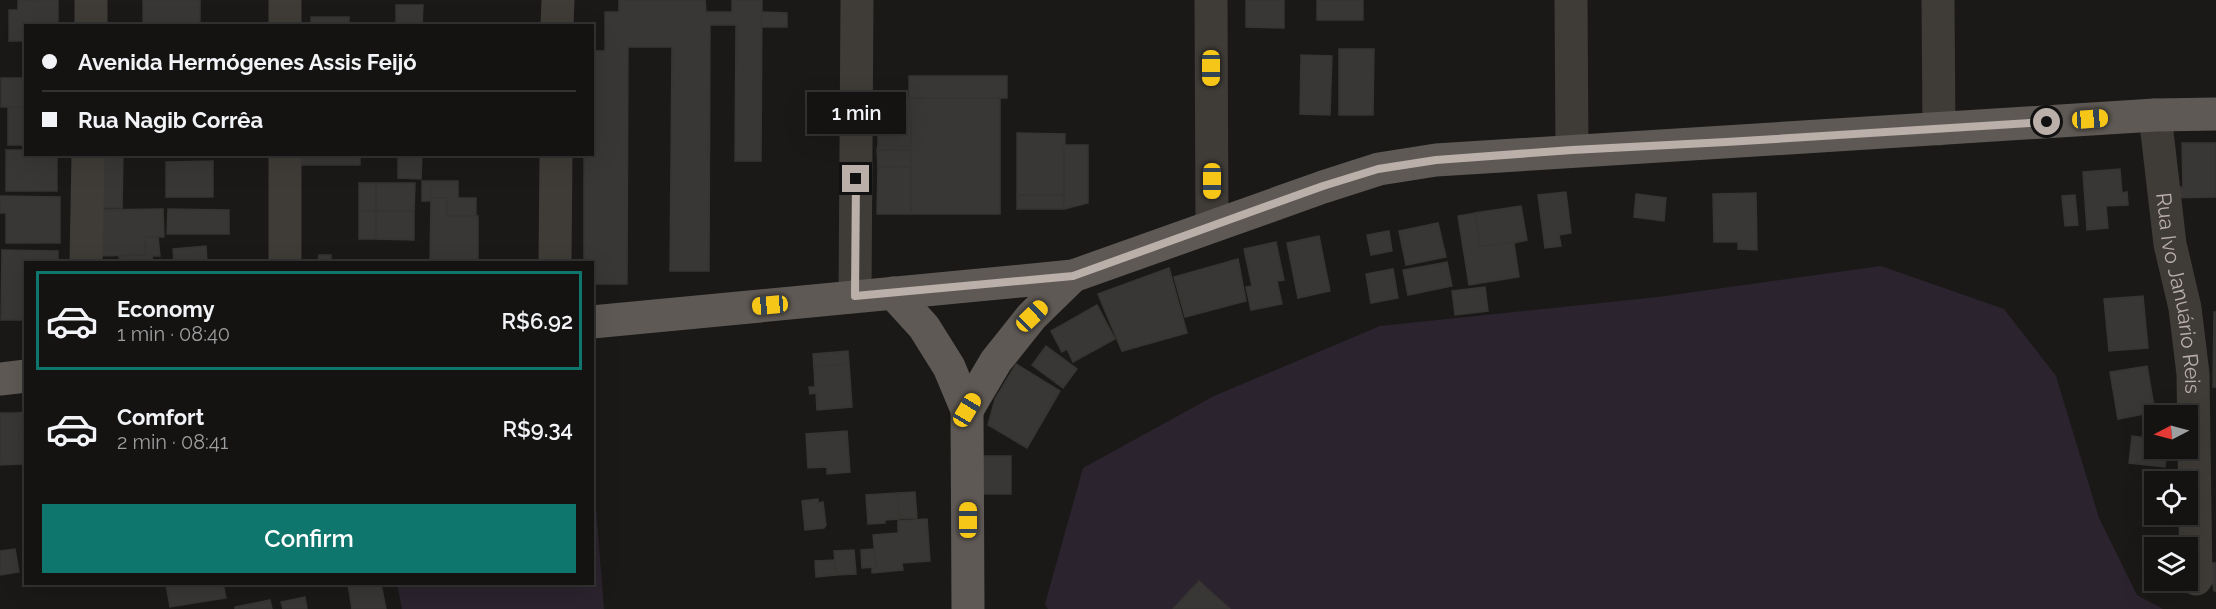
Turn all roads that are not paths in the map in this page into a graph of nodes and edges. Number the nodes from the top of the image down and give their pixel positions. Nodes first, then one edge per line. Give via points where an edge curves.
1 (92, 0) edge
2 (285, 0) edge
3 (558, 0) edge
4 (856, 0) edge
5 (1211, 0) edge
6 (1571, 0) edge
7 (1938, 0) edge
8 (91, 24) edge
9 (285, 24) edge
10 (557, 24) edge
11 (2216, 114) edge
12 (2155, 115) junction
13 (1939, 129) junction
14 (1572, 150) junction
15 (88, 156) edge
16 (285, 156) edge
17 (556, 156) edge
18 (1212, 226) junction
19 (86, 261) edge
20 (285, 261) edge
21 (555, 261) edge
22 (1073, 276) junction
23 (892, 293) junction
24 (855, 296) junction
25 (594, 322) edge
26 (24, 376) edge
27 (0, 379) edge
28 (967, 410) junction
29 (2195, 537) edge
30 (968, 609) edge

1 - 8 street
2 - 9 street
3 - 10 street
4 - 24 street
5 - 18 street
6 - 14 street
7 - 13 street
11 - 12 main road
12 - 13 main road
12 - 29 street, Rua Ivo Januário Reis via 2170,244 2186,308 2193,374
13 - 14 main road
14 - 18 main road via 1436,160 1378,169
15 - 19 street
16 - 20 street
17 - 21 street
18 - 22 main road
22 - 23 main road
22 - 28 main road via 996,361
23 - 24 main road
23 - 28 main road via 924,327 949,367
24 - 25 main road
26 - 27 main road
28 - 30 main road

